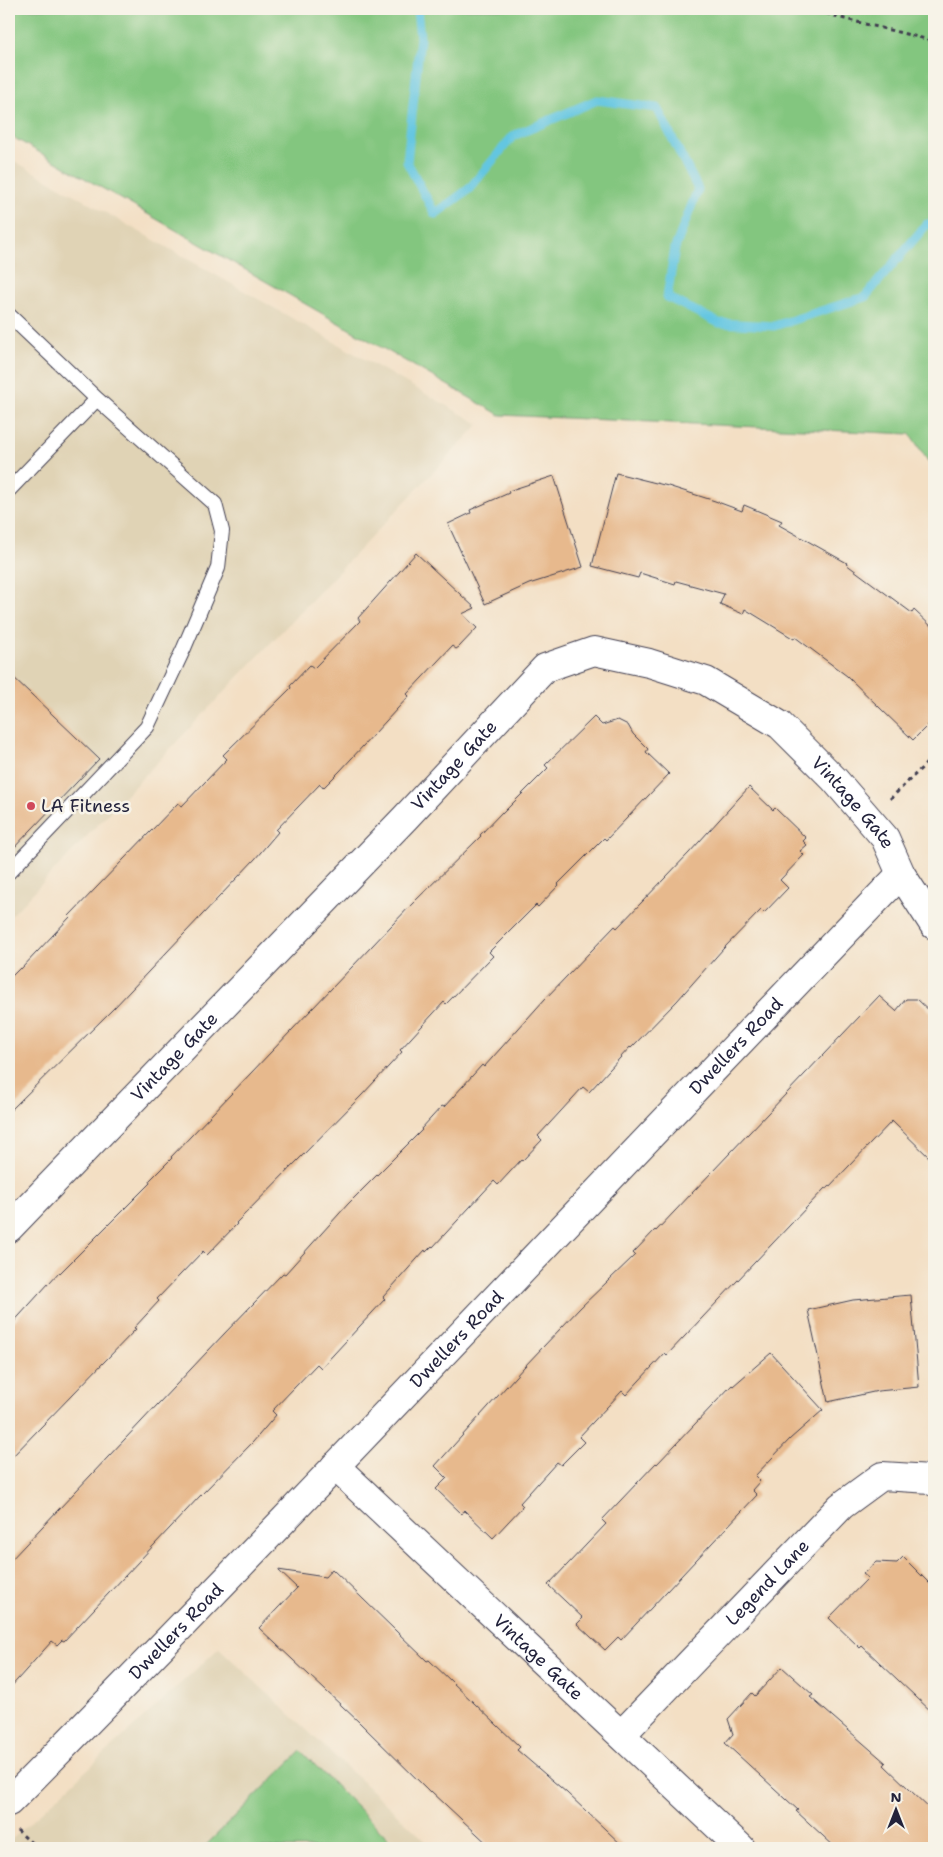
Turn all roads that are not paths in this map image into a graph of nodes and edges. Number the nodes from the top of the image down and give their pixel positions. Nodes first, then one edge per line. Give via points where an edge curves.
1 (9, 315) edge
2 (97, 399) junction
3 (9, 490) edge
4 (9, 872) edge
5 (901, 874) junction
6 (934, 925) edge
7 (9, 1228) edge
8 (335, 1466) junction
9 (934, 1482) edge
10 (622, 1734) junction
11 (12, 1815) edge
12 (741, 1848) edge

1 - 2 lane
2 - 3 lane
2 - 4 lane via 215,504 222,531 218,568 147,727
5 - 6 street, Vintage Gate
5 - 7 street, Vintage Gate via 885,838 834,779 780,725 706,681 649,663 594,651 545,668
5 - 8 street, Dwellers Road
8 - 10 street, Vintage Gate
8 - 11 street, Dwellers Road via 151,1658
9 - 10 street, Legend Lane via 931,1479 882,1476 841,1506
10 - 12 street, Vintage Gate

